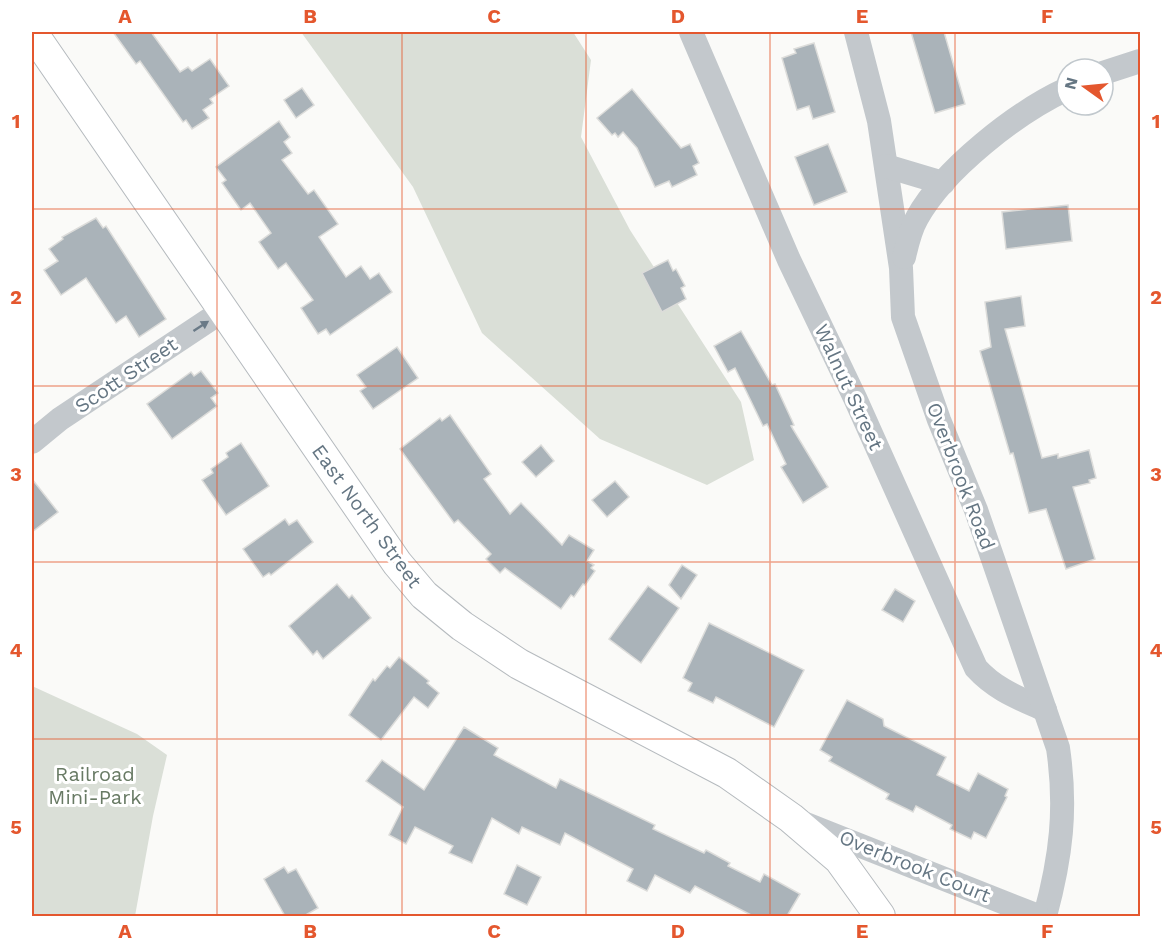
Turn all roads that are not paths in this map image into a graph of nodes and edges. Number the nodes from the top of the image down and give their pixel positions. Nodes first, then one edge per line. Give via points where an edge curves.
1 (32, 32) edge
2 (691, 32) edge
3 (856, 32) edge
4 (1140, 60) edge
5 (1115, 69) edge
6 (1055, 96) edge
7 (886, 166) junction
8 (943, 183) junction
9 (901, 268) junction
10 (224, 310) junction
11 (32, 442) edge
12 (1045, 710) junction
13 (791, 818) junction
14 (880, 916) edge
15 (1038, 916) edge
16 (1045, 916) edge

1 - 10 main road, East North Street
2 - 12 street, Walnut Street via 789,260 976,668 1004,692
3 - 7 street, Overbrook Road via 879,121
4 - 5 street
6 - 8 street via 1005,127
7 - 8 street
7 - 9 street, Overbrook Road
8 - 9 street via 917,218
9 - 12 street, Overbrook Road via 901,300 910,340 976,510
11 -> 10 street, Scott Street via 60,419
10 - 13 main road, East North Street via 397,563 424,595 519,664 727,773
12 - 16 street, Overbrook Road via 1058,748 1064,788 1057,873
13 - 14 main road, East North Street via 838,859
13 - 15 street, Overbrook Court

